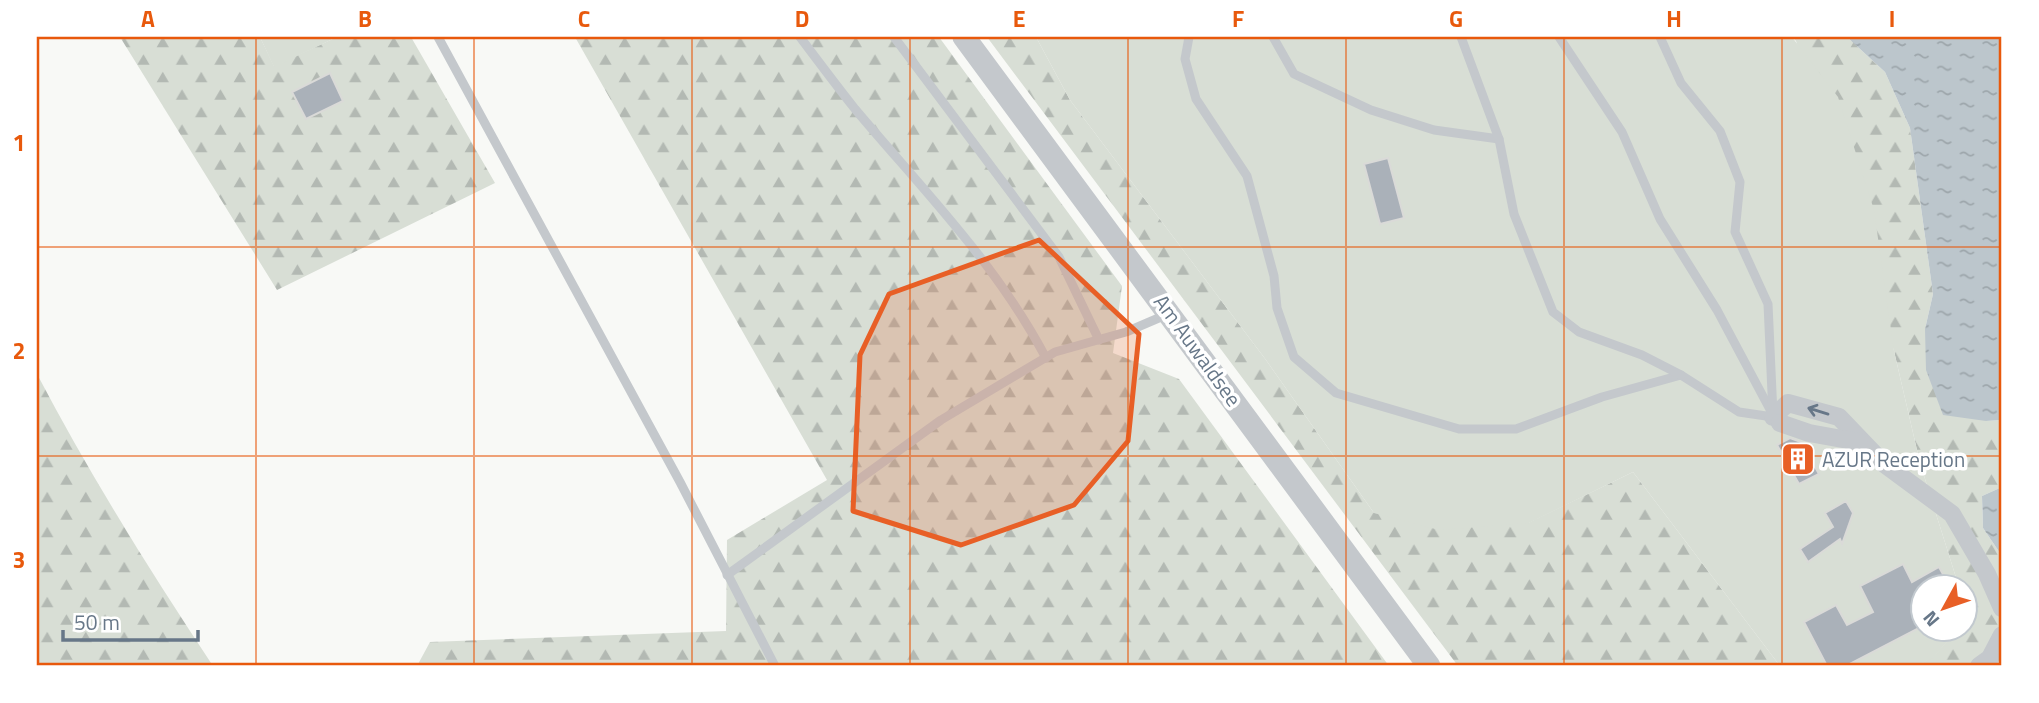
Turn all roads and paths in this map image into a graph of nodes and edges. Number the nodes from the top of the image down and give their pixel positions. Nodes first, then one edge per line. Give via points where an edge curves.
1 (438, 37) edge
2 (800, 37) edge
3 (894, 37) edge
4 (964, 37) edge
5 (1188, 37) edge
6 (1273, 37) edge
7 (1461, 37) edge
8 (1559, 37) edge
9 (1660, 37) edge
10 (1499, 139) junction
11 (1170, 313) junction
12 (1098, 340) junction
13 (1046, 358) junction
14 (1681, 375) junction
15 (1777, 420) junction
16 (727, 575) junction
17 (2002, 608) edge
18 (2002, 635) edge
19 (775, 666) edge
20 (1429, 666) edge
21 (1979, 666) edge

1 - 16 lane
2 - 13 lane via 855,109 990,266
3 - 12 lane via 1059,257
4 - 11 street, Am Auwaldsee
5 - 14 lane via 1185,59 1196,99 1247,176 1274,276 1277,308 1294,357 1336,393 1459,429 1516,429 1602,397
6 - 10 lane via 1294,74 1371,110 1434,130
7 - 10 lane
8 - 15 lane via 1622,132 1660,219
9 - 15 lane via 1681,83 1720,131 1740,182 1735,232 1768,304
10 - 14 lane via 1514,214 1553,312 1579,332
11 - 12 lane
11 - 20 street, Am Auwaldsee
12 - 13 lane
13 - 16 lane via 941,420
14 - 15 lane via 1739,412
15 - 17 street via 1788,403 1839,418 1858,442 1952,514
16 - 19 lane
18 - 21 street via 1990,658

